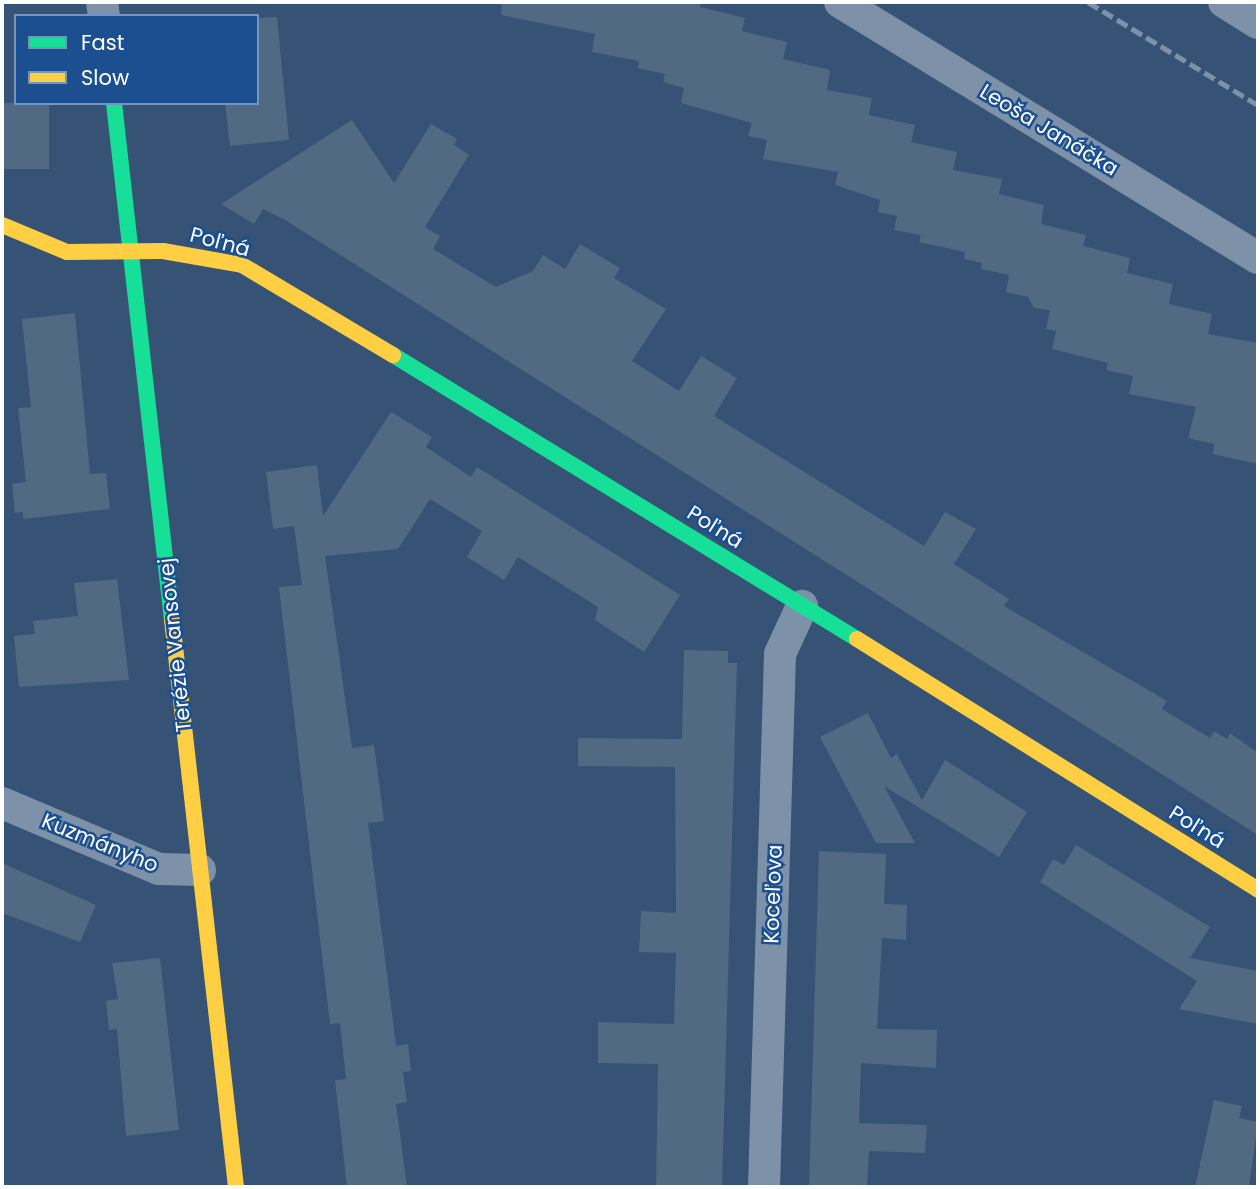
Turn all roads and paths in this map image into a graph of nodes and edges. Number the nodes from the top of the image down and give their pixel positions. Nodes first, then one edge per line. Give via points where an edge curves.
1 (840, 2) edge
2 (1224, 2) edge
3 (1258, 23) edge
4 (114, 105) edge
5 (2, 225) edge
6 (131, 251) junction
7 (1258, 258) edge
8 (802, 606) junction
9 (2, 803) edge
10 (200, 870) junction
11 (1258, 890) edge
12 (236, 1187) edge
13 (764, 1187) edge

1 - 7 street, Leoša Janáčka
2 - 3 street
4 - 6 street, Terézie Vansovej
5 - 6 street, Poľná via 67,252
6 - 8 street, Poľná via 190,254 242,265
6 - 10 street, Terézie Vansovej
8 - 11 street, Poľná
8 - 13 street, Koceľova via 780,654
9 - 10 street, Kuzmányho via 159,869
10 - 12 street, Terézie Vansovej

